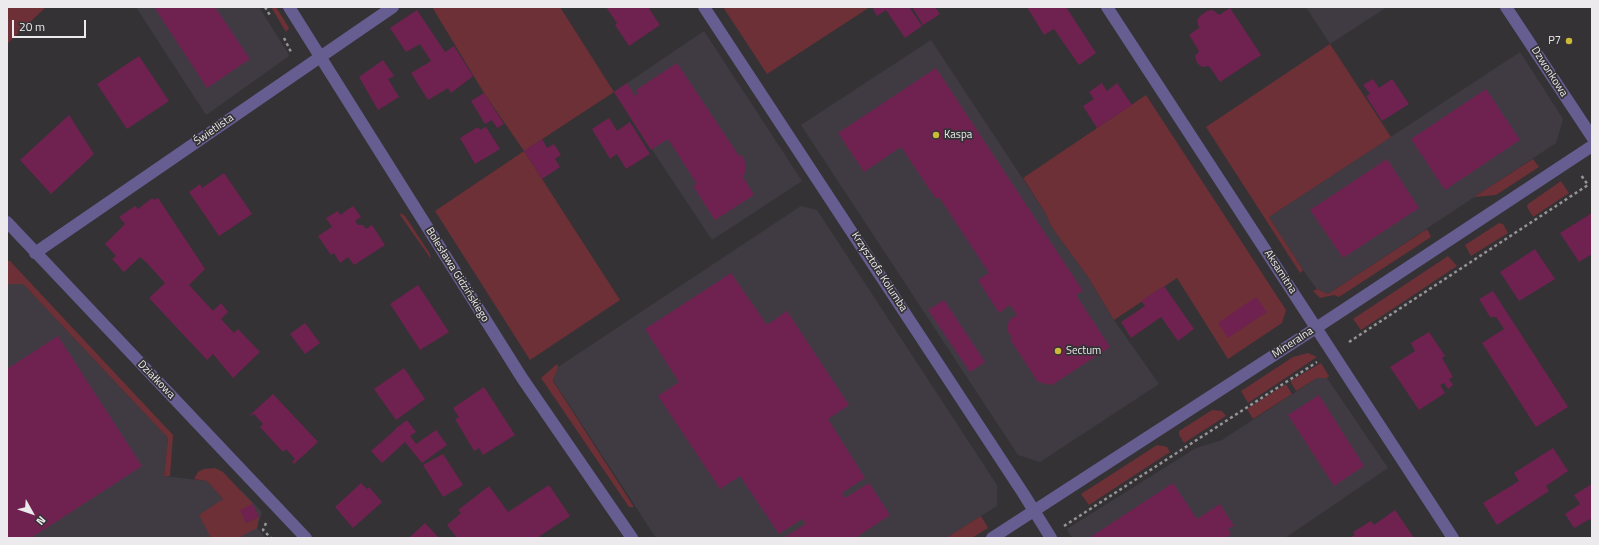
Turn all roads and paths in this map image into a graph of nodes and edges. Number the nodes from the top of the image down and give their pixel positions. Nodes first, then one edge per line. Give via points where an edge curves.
1 (265, 7) edge
2 (289, 7) edge
3 (393, 7) edge
4 (704, 7) edge
5 (1107, 7) edge
6 (1506, 7) edge
7 (272, 19) dead end
8 (283, 36) dead end
9 (320, 56) junction
10 (294, 61) dead end
11 (1592, 137) edge
12 (1592, 146) edge
13 (1588, 185) dead end
14 (7, 222) edge
15 (35, 253) junction
16 (1316, 328) junction
17 (1344, 346) dead end
18 (1320, 360) dead end
19 (1035, 511) junction
20 (1060, 528) dead end
21 (306, 538) edge
22 (632, 538) edge
23 (992, 538) edge
24 (1052, 538) edge
25 (1453, 538) edge

1 - 7 path
2 - 9 street, Bolesława Gidzińskiego
3 - 9 street, Świetlista
4 - 19 street, Krzysztofa Kolumba
5 - 16 street, Aksamitna
6 - 11 street, Dzwonkowa
8 - 10 path
9 - 15 street, Świetlista
9 - 22 street, Bolesława Gidzińskiego via 522,378
12 - 16 street, Mineralna
13 - 17 path
14 - 15 street, Działkowa
15 - 21 street, Działkowa
16 - 19 street, Mineralna
16 - 25 street, Aksamitna
18 - 20 path
19 - 23 street, Mineralna
19 - 24 street, Krzysztofa Kolumba

